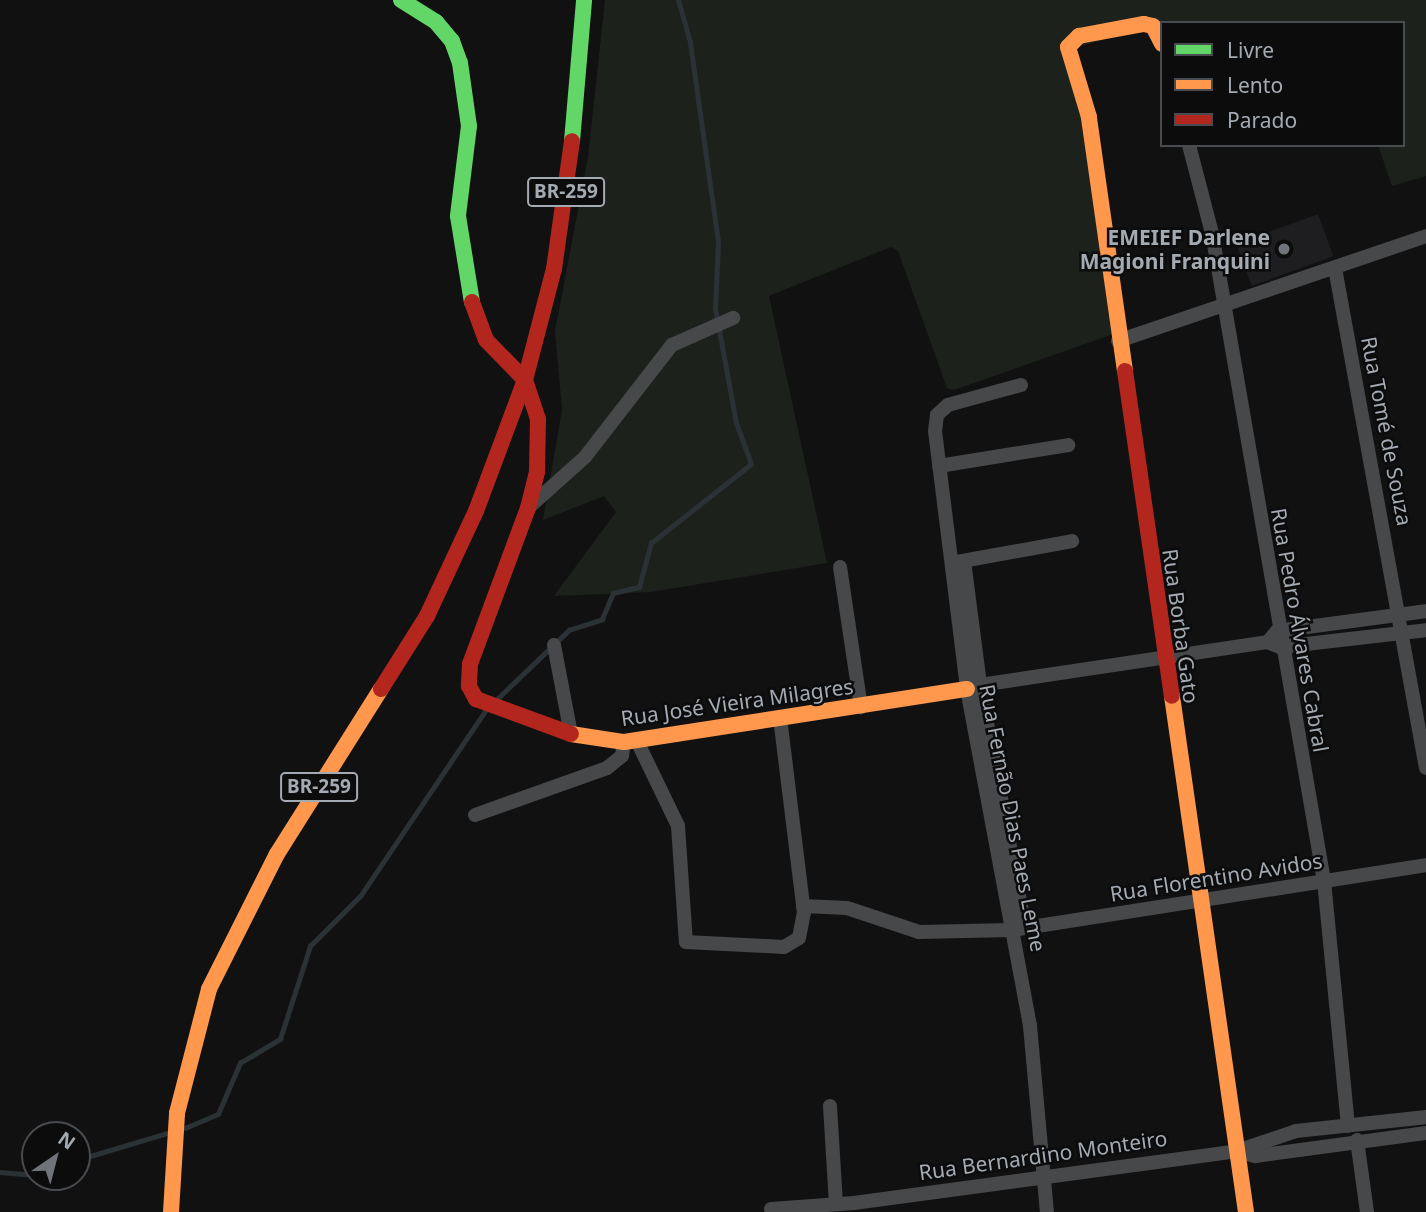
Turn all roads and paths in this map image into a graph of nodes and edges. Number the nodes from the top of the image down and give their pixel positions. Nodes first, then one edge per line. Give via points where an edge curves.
1 (401, 0) edge
2 (584, 0) edge
3 (1160, 40) edge
4 (1189, 147) edge
5 (1426, 236) edge
6 (1335, 268) junction
7 (1225, 306) junction
8 (733, 318) dead end
9 (1118, 341) junction
10 (525, 380) junction
11 (1021, 384) dead end
12 (1068, 445) dead end
13 (939, 466) junction
14 (528, 508) junction
15 (1072, 541) dead end
16 (958, 562) junction
17 (840, 567) dead end
18 (1426, 611) edge
19 (1400, 614) junction
20 (1426, 630) edge
21 (1278, 631) junction
22 (1404, 633) junction
23 (554, 645) dead end
24 (1273, 645) junction
25 (1164, 659) junction
26 (974, 687) junction
27 (861, 707) junction
28 (780, 718) junction
29 (570, 734) junction
30 (631, 741) junction
31 (1426, 768) edge
32 (474, 814) dead end
33 (1426, 865) edge
34 (1324, 881) junction
35 (1201, 902) junction
36 (803, 906) junction
37 (1019, 929) junction
38 (830, 1106) dead end
39 (1426, 1117) edge
40 (1348, 1126) junction
41 (1426, 1133) edge
42 (1357, 1140) junction
43 (1237, 1151) junction
44 (1041, 1175) junction
45 (836, 1204) junction
46 (855, 1208) edge
47 (771, 1209) dead end
48 (171, 1212) edge
49 (1047, 1212) edge
50 (1246, 1212) edge
51 (1367, 1212) edge

1 - 10 main road via 436,22 452,40 460,63 469,126 458,216 470,298 486,340
2 - 10 main road, BR-259 via 567,187 554,269
3 - 9 main road, Rua Borba Gato via 1153,26 1144,24 1079,36 1068,47 1089,117
4 - 7 street, Rua Pedro Álvares Cabral
5 - 6 street
6 - 7 street
6 - 19 street, Rua Tomé de Souza
7 - 9 street
7 - 21 street, Rua Pedro Álvares Cabral
8 - 14 street via 672,345 585,457
9 - 25 main road, Rua Borba Gato
10 - 14 main road, Rua José Vieira Milagres via 540,443
10 - 48 main road, BR-259 via 476,511 427,616 277,854 209,989 177,1112
11 - 13 street, Rua Fernão Dias Paes Leme via 948,405 937,415
12 - 13 street
13 - 16 street, Rua Fernão Dias Paes Leme
14 - 29 main road, Rua José Vieira Milagres via 470,664 469,686 476,699 492,708
15 - 16 street
16 - 26 street, Rua Fernão Dias Paes Leme
17 - 27 street
18 - 19 street
19 - 21 street
19 - 22 street, Rua Tomé de Souza
20 - 22 street, Rua José Vieira Milagres
21 - 24 street, Rua Pedro Álvares Cabral
22 - 24 street, Rua José Vieira Milagres
22 - 31 street, Rua Tomé de Souza
23 - 29 street
24 - 25 street, Rua José Vieira Milagres
24 - 34 street, Rua Pedro Álvares Cabral
25 - 26 street, Rua José Vieira Milagres
25 - 35 main road, Rua Borba Gato
26 - 27 main road, Rua José Vieira Milagres
26 - 37 street, Rua Fernão Dias Paes Leme
27 - 28 main road, Rua José Vieira Milagres
28 - 30 main road, Rua José Vieira Milagres
28 - 36 street
29 - 30 main road, Rua José Vieira Milagres
30 - 32 street via 607,768
30 - 36 street via 678,826 688,944 784,947 799,938
33 - 34 street, Rua Florentino Avidos
34 - 35 street, Rua Florentino Avidos
34 - 40 street, Rua Pedro Álvares Cabral
35 - 37 street, Rua Florentino Avidos
35 - 43 main road, Rua Borba Gato
36 - 37 street, Rua Florentino Avidos via 847,908 919,932
37 - 44 street, Rua Fernão Dias Paes Leme
38 - 45 street
39 - 40 street, Rua Bernardino Monteiro
40 - 43 street, Rua Bernardino Monteiro via 1296,1131
41 - 42 street, Rua Bernardino Monteiro
42 - 43 street, Rua Bernardino Monteiro via 1255,1156
42 - 51 street
43 - 44 street, Rua Bernardino Monteiro
43 - 50 main road, Rua Borba Gato
44 - 46 street, Rua Bernardino Monteiro
44 - 49 street, Rua Fernão Dias Paes Leme
45 - 46 street, Rua Bernardino Monteiro
45 - 47 street, Rua Bernardino Monteiro

